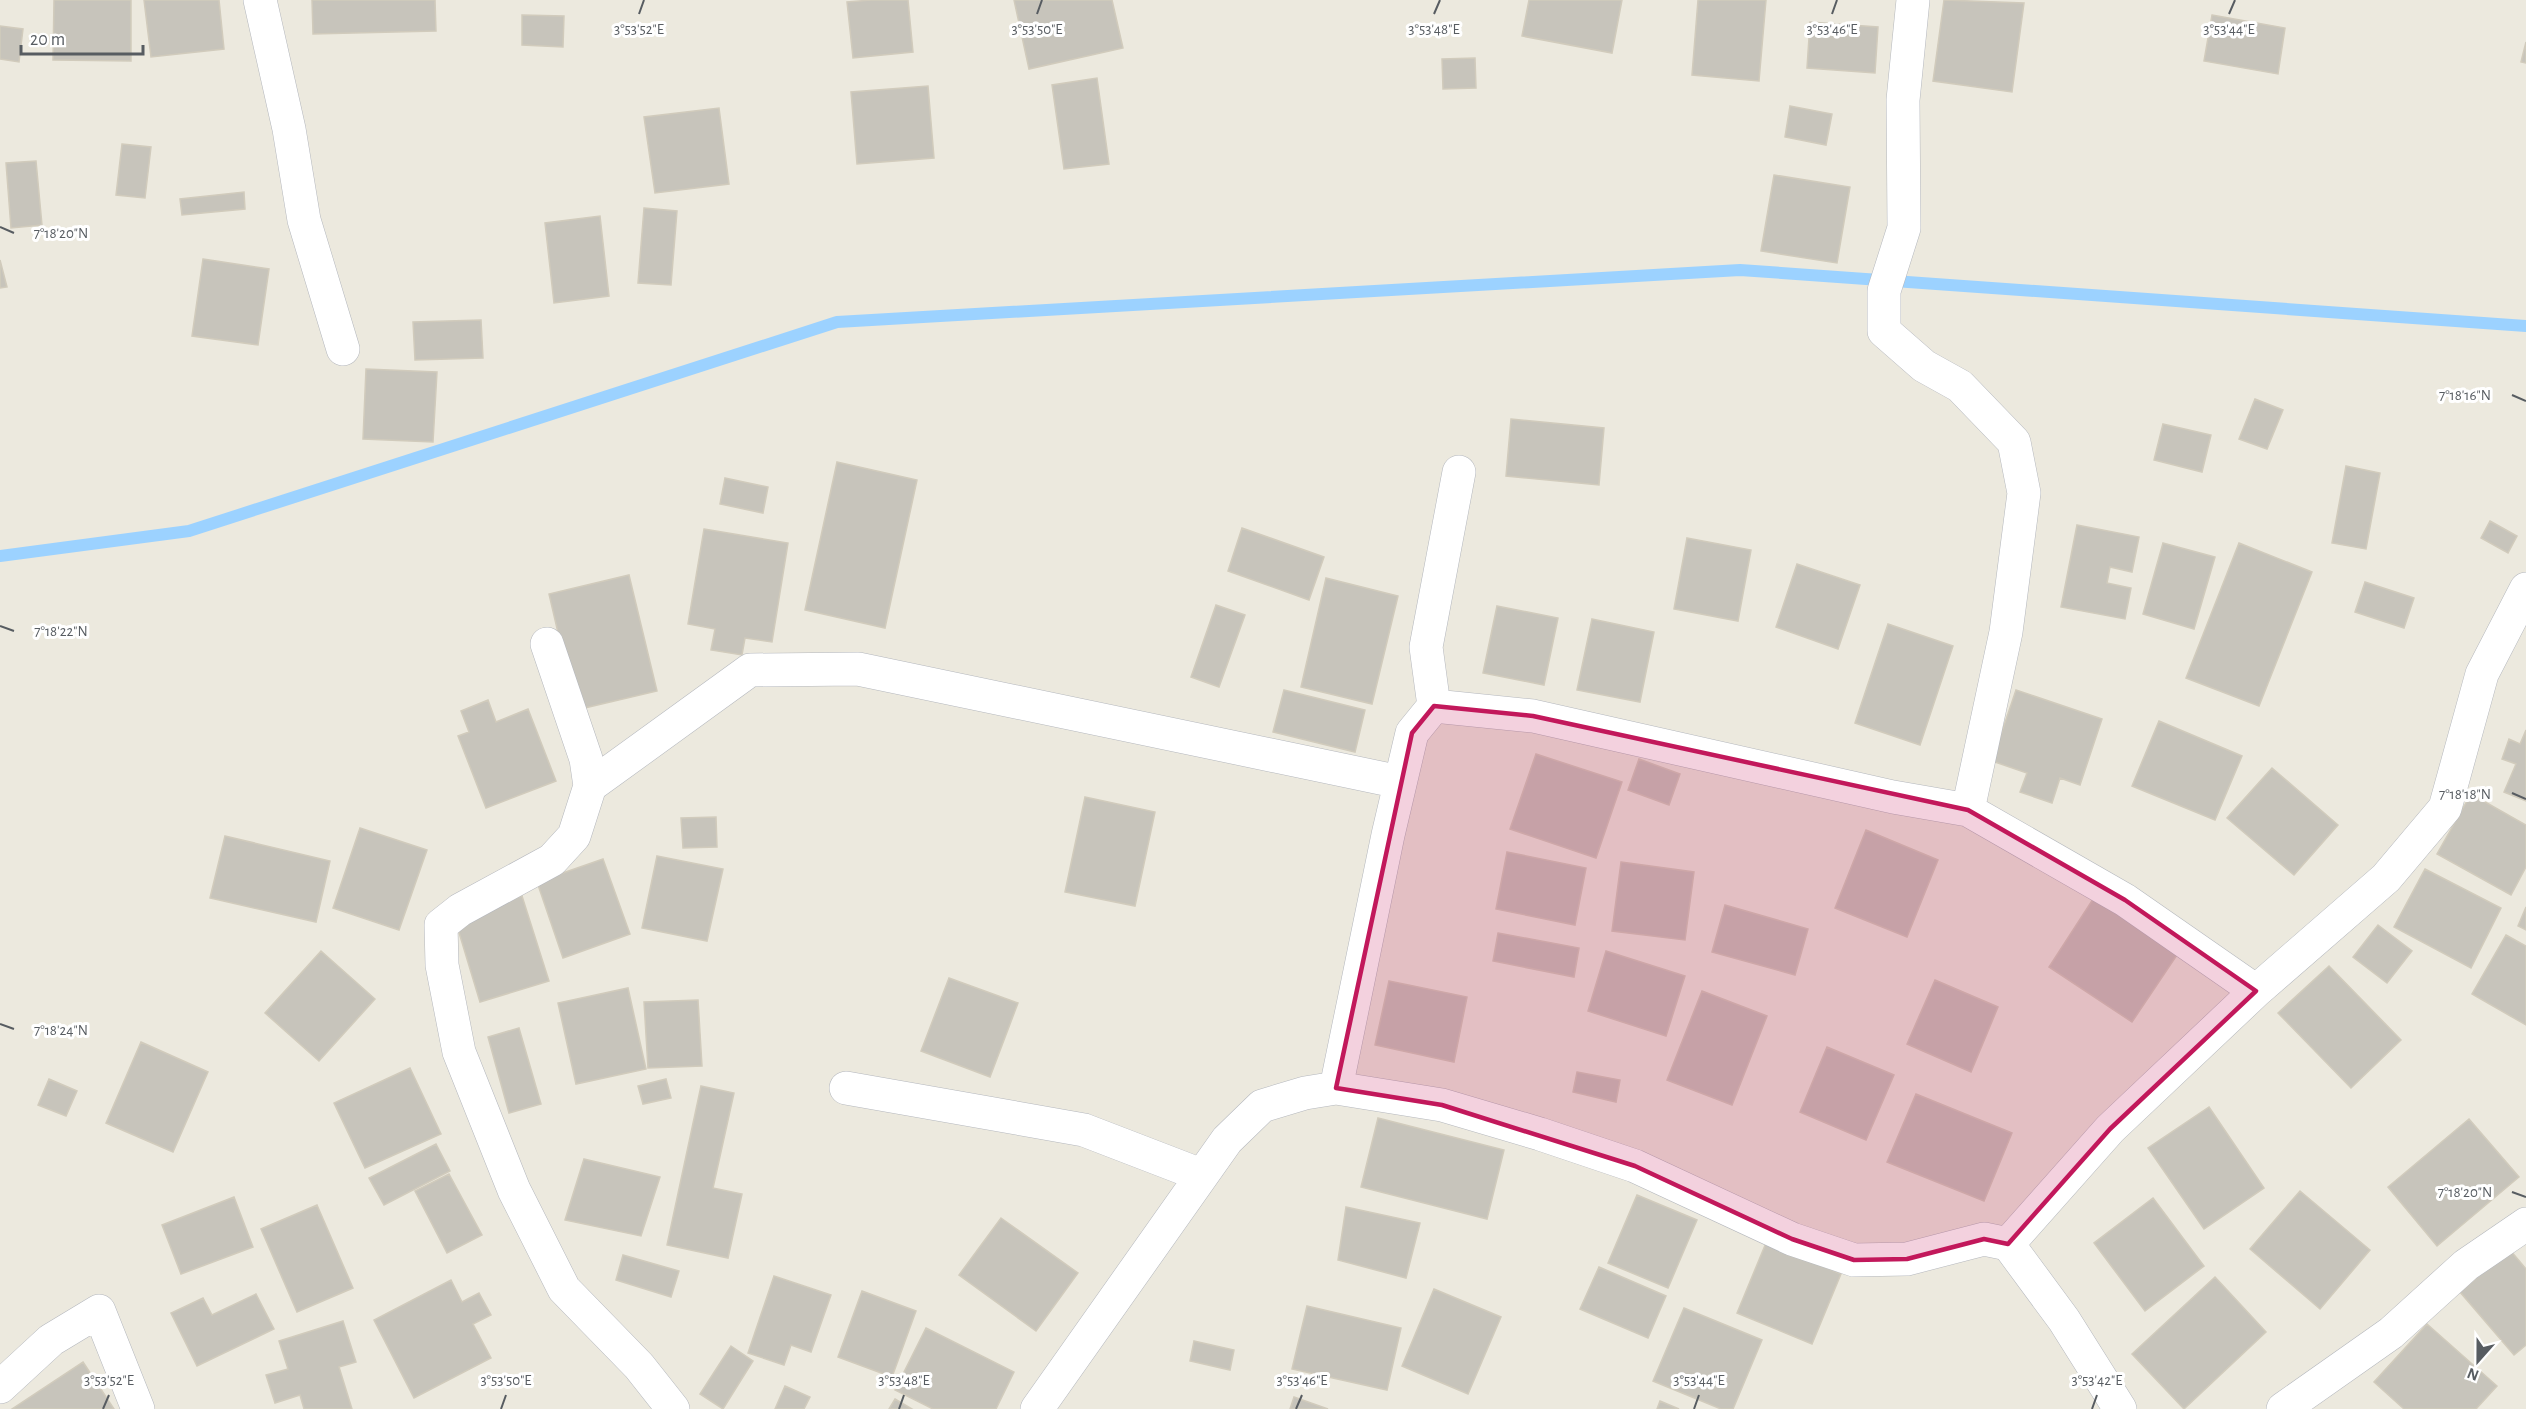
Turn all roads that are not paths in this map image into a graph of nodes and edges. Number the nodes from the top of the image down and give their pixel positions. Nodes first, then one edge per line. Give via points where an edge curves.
1 (260, 0) edge
2 (1913, 0) edge
3 (343, 350) dead end
4 (1459, 472) dead end
5 (2526, 589) edge
6 (547, 644) dead end
7 (1434, 706) junction
8 (1400, 782) junction
9 (590, 786) junction
10 (1968, 810) junction
11 (2256, 991) junction
12 (846, 1088) dead end
13 (1336, 1088) junction
14 (1201, 1175) junction
15 (2526, 1224) edge
16 (2008, 1244) junction
17 (0, 1387) edge
18 (138, 1409) edge
19 (674, 1409) edge
20 (1037, 1409) edge
21 (2120, 1409) edge
22 (2283, 1409) edge

1 - 3 street via 289,129 304,220
2 - 10 street via 1903,100 1904,228 1884,291 1884,331 1924,366 1960,386 2013,442 2025,493 2006,632
4 - 7 street via 1426,647
5 - 11 street via 2482,674 2445,808 2386,879
6 - 9 street via 586,759
7 - 8 street via 1412,733
7 - 10 street via 1533,716 1893,797
8 - 9 street via 846,669 750,670
8 - 13 street
9 - 19 street via 574,836 552,860 460,910 441,925 442,965 459,1052 514,1190 564,1289 639,1366
10 - 11 street via 2125,900
11 - 16 street via 2109,1129
12 - 14 street via 1084,1130
13 - 14 street via 1263,1106 1227,1140
13 - 16 street via 1442,1105 1540,1134 1635,1166 1792,1239 1854,1260 1907,1259 1984,1239
14 - 20 street
15 - 22 street via 2466,1265 2391,1333
16 - 21 street via 2064,1320
17 - 18 street via 51,1340 99,1311

